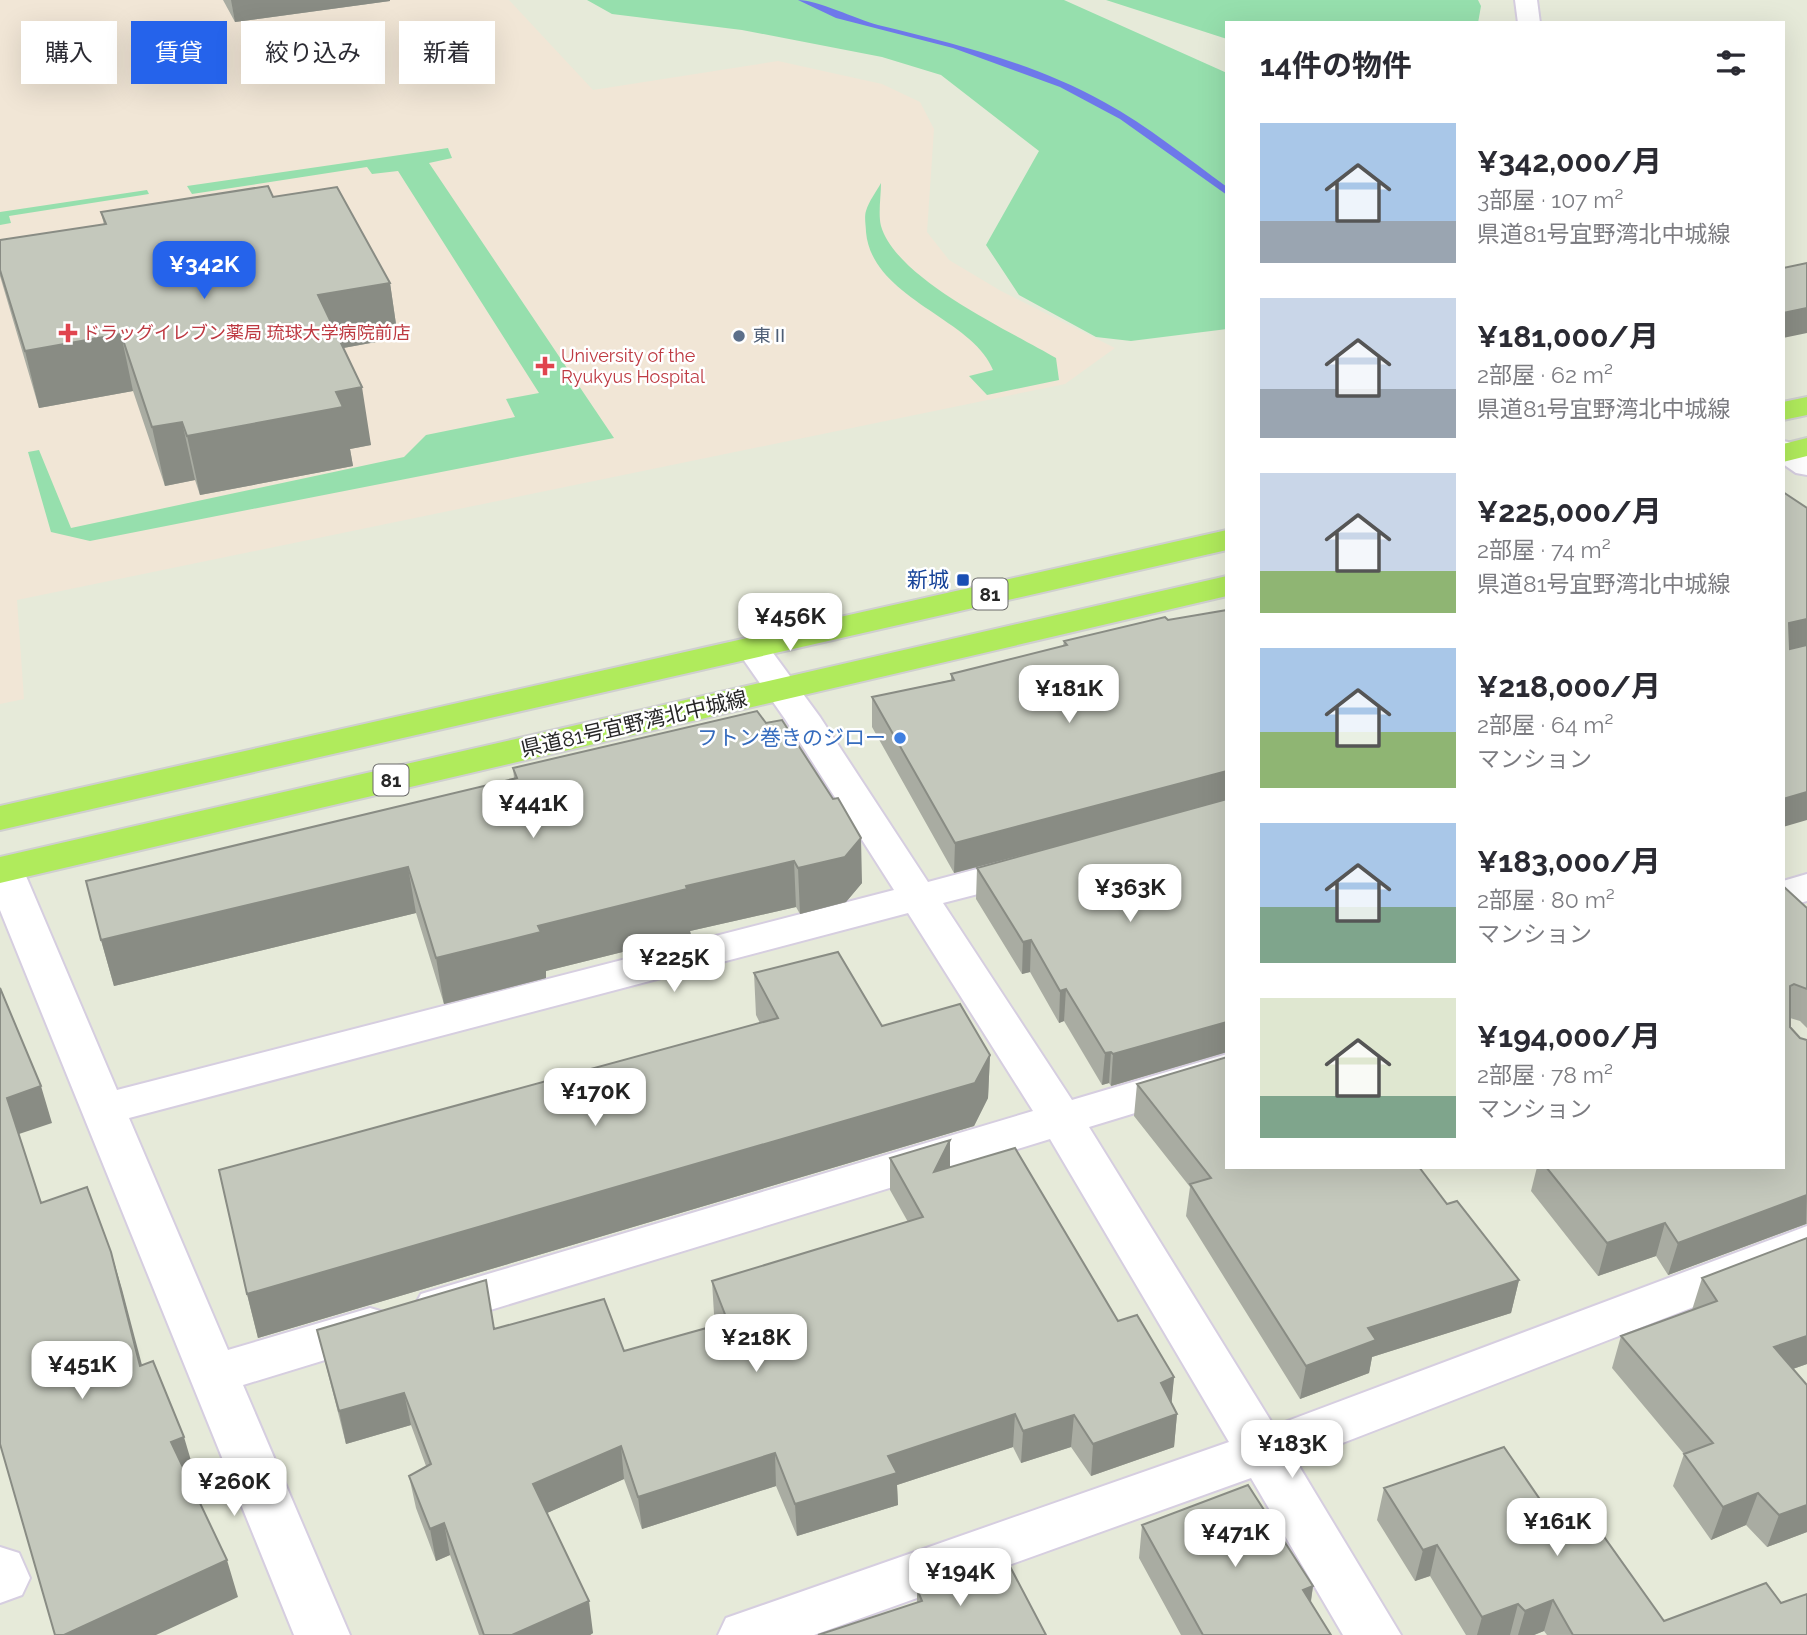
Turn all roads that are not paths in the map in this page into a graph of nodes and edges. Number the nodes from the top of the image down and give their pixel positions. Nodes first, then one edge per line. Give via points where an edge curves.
1 (1526, 0) edge
2 (1529, 21) edge
3 (1807, 406) edge
4 (1785, 411) edge
5 (1225, 540) edge
6 (1225, 586) edge
7 (753, 649) junction
8 (782, 690) junction
9 (0, 818) edge
10 (1066, 858) edge
11 (2, 870) edge
12 (1807, 887) edge
13 (1785, 894) edge
14 (919, 899) junction
15 (1225, 1070) edge
16 (104, 1109) junction
17 (1062, 1120) junction
18 (1807, 1244) edge
19 (214, 1374) junction
20 (1263, 1452) junction
21 (0, 1570) edge
22 (0, 1579) edge
23 (322, 1635) edge
24 (746, 1635) edge
25 (1373, 1635) edge

1 - 2 street
3 - 4 main road
5 - 7 main road, 81
6 - 8 main road, 県道81号宜野湾北中城線 / 81
7 - 8 street
7 - 9 main road, 81
8 - 11 main road, 県道81号宜野湾北中城線 / 81
8 - 14 street
10 - 14 street
11 - 16 street
12 - 13 street
14 - 16 street
14 - 17 street
15 - 17 street
16 - 19 street
17 - 19 street
17 - 20 street
18 - 20 street
19 - 23 street
20 - 24 street
20 - 25 street
21 - 22 street

